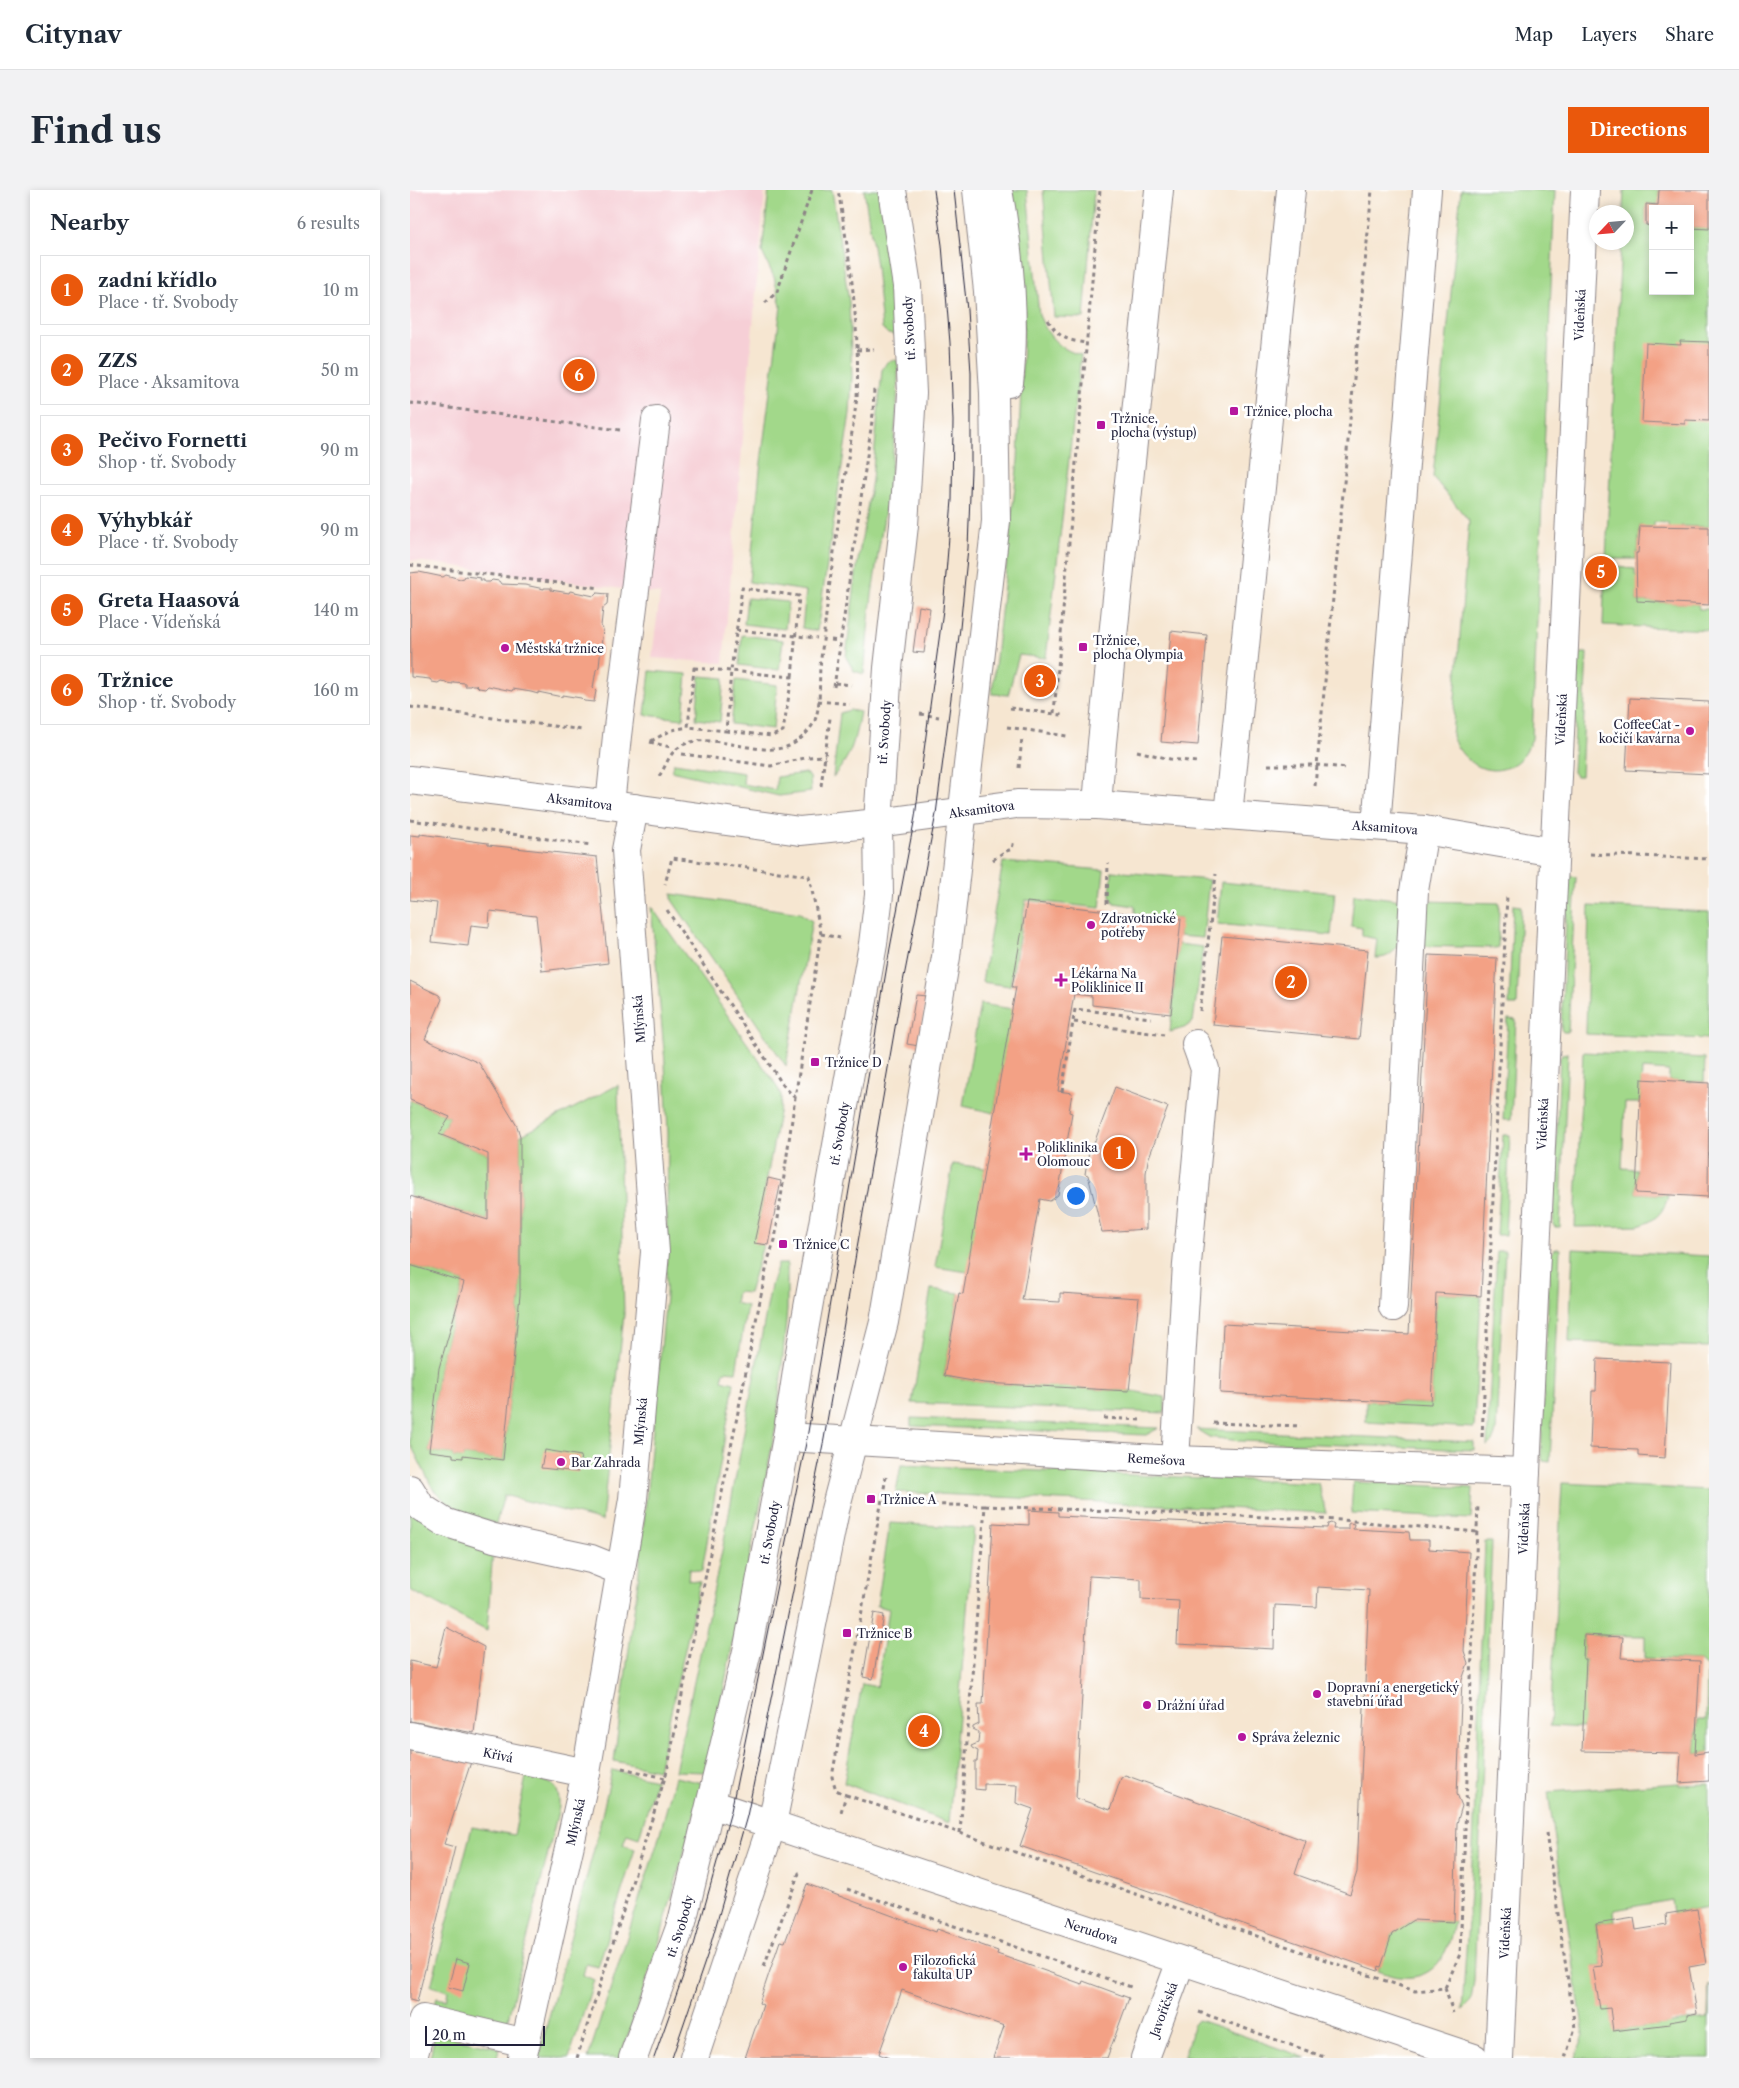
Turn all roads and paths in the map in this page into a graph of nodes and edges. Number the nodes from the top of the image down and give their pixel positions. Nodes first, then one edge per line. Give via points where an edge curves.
1 (812, 190) edge
2 (838, 190) edge
3 (892, 190) edge
4 (976, 190) edge
5 (998, 190) edge
6 (1100, 190) edge
7 (1159, 190) edge
8 (1291, 190) edge
9 (1372, 190) edge
10 (1428, 190) edge
11 (1584, 190) edge
12 (765, 303) dead end
13 (872, 341) dead end
14 (873, 357) dead end
15 (874, 382) dead end
16 (410, 403) edge
17 (656, 427) joint
18 (996, 484) junction
19 (410, 565) edge
20 (604, 588) dead end
21 (736, 630) junction
22 (796, 635) junction
23 (817, 638) dead end
24 (831, 640) dead end
25 (839, 641) junction
26 (731, 671) junction
27 (792, 677) junction
28 (834, 687) dead end
29 (818, 701) junction
30 (852, 704) dead end
31 (410, 707) edge
32 (1006, 707) dead end
33 (1054, 714) junction
34 (1062, 715) dead end
35 (830, 718) dead end
36 (1003, 727) dead end
37 (688, 728) junction
38 (726, 731) junction
39 (1061, 735) dead end
40 (617, 736) junction
41 (1022, 737) dead end
42 (649, 742) dead end
43 (1102, 742) junction
44 (682, 754) dead end
45 (825, 756) junction
46 (1233, 764) junction
47 (1317, 765) junction
48 (664, 770) dead end
49 (1380, 772) junction
50 (1019, 773) dead end
51 (410, 780) edge
52 (821, 786) dead end
53 (1097, 805) junction
54 (622, 806) junction
55 (963, 811) junction
56 (1228, 815) junction
57 (410, 820) edge
58 (1312, 821) junction
59 (878, 823) junction
60 (1376, 826) junction
61 (1424, 830) junction
62 (594, 845) dead end
63 (1554, 852) junction
64 (1709, 859) edge
65 (1108, 863) dead end
66 (810, 871) dead end
67 (1216, 874) dead end
68 (809, 876) junction
69 (663, 893) dead end
70 (1507, 895) dead end
71 (661, 902) dead end
72 (1107, 904) dead end
73 (821, 934) junction
74 (844, 939) dead end
75 (1150, 1018) dead end
76 (1074, 1022) junction
77 (1165, 1036) dead end
78 (1196, 1044) joint
79 (1062, 1092) dead end
80 (795, 1098) junction
81 (1393, 1307) dead end
82 (787, 1437) junction
83 (853, 1440) junction
84 (1481, 1442) dead end
85 (1175, 1460) junction
86 (1526, 1472) junction
87 (886, 1475) dead end
88 (410, 1489) edge
89 (881, 1503) junction
90 (1478, 1503) dead end
91 (985, 1506) junction
92 (1477, 1532) junction
93 (621, 1571) junction
94 (410, 1736) edge
95 (586, 1773) junction
96 (665, 1778) junction
97 (846, 1795) junction
98 (711, 1804) junction
99 (840, 1813) dead end
100 (772, 1824) junction
101 (960, 1833) junction
102 (806, 1875) dead end
103 (839, 1886) dead end
104 (1181, 1961) junction
105 (761, 1975) dead end
106 (1445, 1988) junction
107 (1141, 1990) dead end
108 (1193, 2010) dead end
109 (1454, 2016) dead end
110 (1575, 2028) dead end
111 (524, 2050) edge
112 (413, 2058) edge
113 (577, 2058) edge
114 (633, 2058) edge
115 (694, 2058) edge
116 (1145, 2058) edge
117 (1327, 2058) edge
118 (1474, 2058) edge
119 (1499, 2058) edge
120 (1564, 2058) edge

1 - 12 path via 777,292
2 - 29 path via 847,240 858,366 857,398 829,588
3 - 59 street, tř. Svobody via 907,286 912,393
4 - 18 street via 988,291
5 - 18 street via 1007,257 1010,376
6 - 33 path
7 - 43 street
8 - 46 street
9 - 47 path
10 - 49 street
11 - 63 street, Vídeňská
13 - 14 path
15 - 25 path
16 - 17 path
17 - 40 street, Mlýnská
18 - 55 street via 996,520
19 - 20 path
21 - 22 path
21 - 22 path via 742,588 799,596
21 - 26 path
22 - 23 path
22 - 27 path
24 - 25 path
25 - 28 path
26 - 27 path
26 - 37 path via 694,668
26 - 38 path
27 - 38 path via 783,731 772,736
29 - 30 path
29 - 48 path via 815,720 810,728 788,746 768,749 691,742 675,750
31 - 40 path
32 - 33 path
33 - 34 path
35 - 45 path
36 - 39 path
37 - 38 path
37 - 42 path via 672,730
40 - 54 street, Mlýnská
41 - 50 path
43 - 46 path via 1170,759
43 - 53 street
44 - 45 path via 770,766
45 - 52 path
46 - 47 path
46 - 56 street
47 - 49 path
47 - 58 path
49 - 60 street
51 - 54 street, Aksamitova
53 - 55 street, Aksamitova via 1016,804
53 - 56 street, Aksamitova
54 - 59 street, Aksamitova via 800,831
54 - 93 street, Mlýnská via 655,1252 633,1499
55 - 59 street, Aksamitova
55 - 83 street via 943,978 884,1322
56 - 58 street, Aksamitova
57 - 62 path
58 - 60 street, Aksamitova
59 - 82 street, tř. Svobody via 879,895 873,944
60 - 61 street, Aksamitova
61 - 63 street, Aksamitova
61 - 81 street via 1414,891
63 - 64 path
63 - 86 street, Vídeňská
65 - 72 path
66 - 68 path
67 - 78 path
68 - 69 path via 672,858
68 - 73 path
70 - 84 path
71 - 80 path via 783,1085
73 - 74 path
73 - 80 path
75 - 76 path via 1075,1009
76 - 77 path
76 - 79 path
78 - 85 street via 1204,1069 1187,1264
80 - 96 path via 775,1240 766,1270
82 - 83 street, Remešova
82 - 98 street, tř. Svobody via 748,1647
83 - 85 street, Remešova
83 - 100 street via 835,1510
85 - 86 street, Remešova
86 - 119 street, Vídeňská
87 - 89 path
88 - 93 street via 420,1507 444,1522 494,1538 591,1558
89 - 91 path
89 - 97 path via 832,1776 836,1790
90 - 92 path
91 - 92 path via 1342,1520
91 - 101 path
92 - 106 path via 1460,1954
93 - 95 street, Mlýnská
94 - 95 street, Křivá
95 - 96 path via 613,1766
95 - 111 street, Mlýnská
96 - 113 path
97 - 99 path
97 - 101 path
98 - 100 street, Nerudova
98 - 114 street, tř. Svobody via 682,1922
100 - 104 street, Nerudova
100 - 115 street
101 - 106 path via 1415,1991
102 - 105 path via 799,1873
103 - 107 path
104 - 116 street, Javoříčská
104 - 118 street, Nerudova
106 - 109 path
108 - 117 path
110 - 120 path
111 - 112 street via 423,2019

